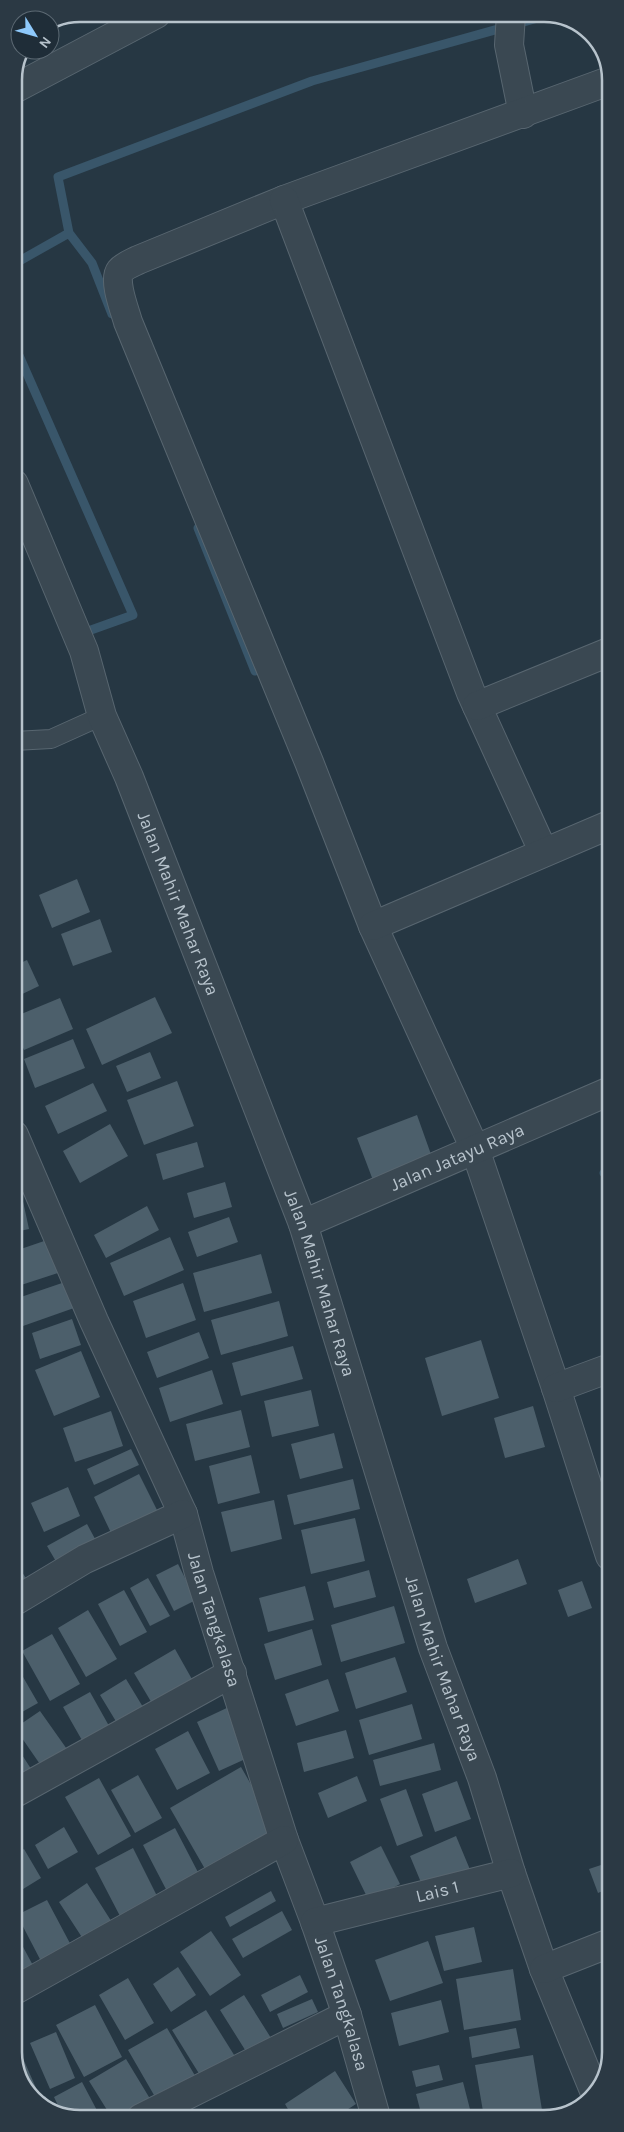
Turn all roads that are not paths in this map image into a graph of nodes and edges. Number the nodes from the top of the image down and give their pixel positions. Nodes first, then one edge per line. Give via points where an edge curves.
1 (141, 22) edge
2 (510, 23) edge
3 (602, 84) edge
4 (22, 85) edge
5 (522, 114) junction
6 (284, 200) junction
7 (22, 503) edge
8 (602, 655) edge
9 (477, 706) junction
10 (102, 716) junction
11 (22, 741) edge
12 (602, 828) edge
13 (543, 852) junction
14 (373, 926) junction
15 (602, 1094) edge
16 (475, 1149) junction
17 (22, 1154) edge
18 (303, 1224) junction
19 (602, 1371) edge
20 (556, 1388) junction
21 (184, 1514) junction
22 (602, 1531) edge
23 (22, 1597) edge
24 (232, 1673) junction
25 (22, 1789) edge
26 (284, 1840) junction
27 (511, 1873) junction
28 (315, 1922) junction
29 (602, 1946) edge
30 (544, 1969) junction
31 (22, 1986) edge
32 (347, 2015) junction
33 (592, 2084) edge
34 (159, 2109) edge
35 (374, 2110) edge

1 - 4 street
2 - 5 street via 509,45
3 - 5 street
5 - 6 street
6 - 9 street
6 - 14 street via 124,267 118,275 118,285 128,322 306,753
7 - 10 street, Jalan Mahir Mahar Raya via 84,651
8 - 9 street
9 - 13 street
10 - 11 lane via 51,739
10 - 18 street, Jalan Mahir Mahar Raya
12 - 13 street
13 - 14 street
14 - 16 street
15 - 16 street, Jalan Jatayu Raya
16 - 18 street, Jalan Jatayu Raya
16 - 20 street
17 - 21 street, Jalan Tangkalasa via 94,1321
18 - 27 street, Jalan Mahir Mahar Raya via 433,1648 482,1778
19 - 20 street
20 - 22 street
21 - 23 street via 85,1559
21 - 24 street, Jalan Tangkalasa
24 - 25 street
24 - 26 street, Jalan Tangkalasa
26 - 28 street, Jalan Tangkalasa
26 - 31 street
27 - 28 street, Lais 1
27 - 30 street, Jalan Mahir Mahar Raya
28 - 32 street, Jalan Tangkalasa
29 - 30 street
30 - 33 street, Jalan Mahir Mahar Raya
32 - 34 street
32 - 35 street, Jalan Tangkalasa

